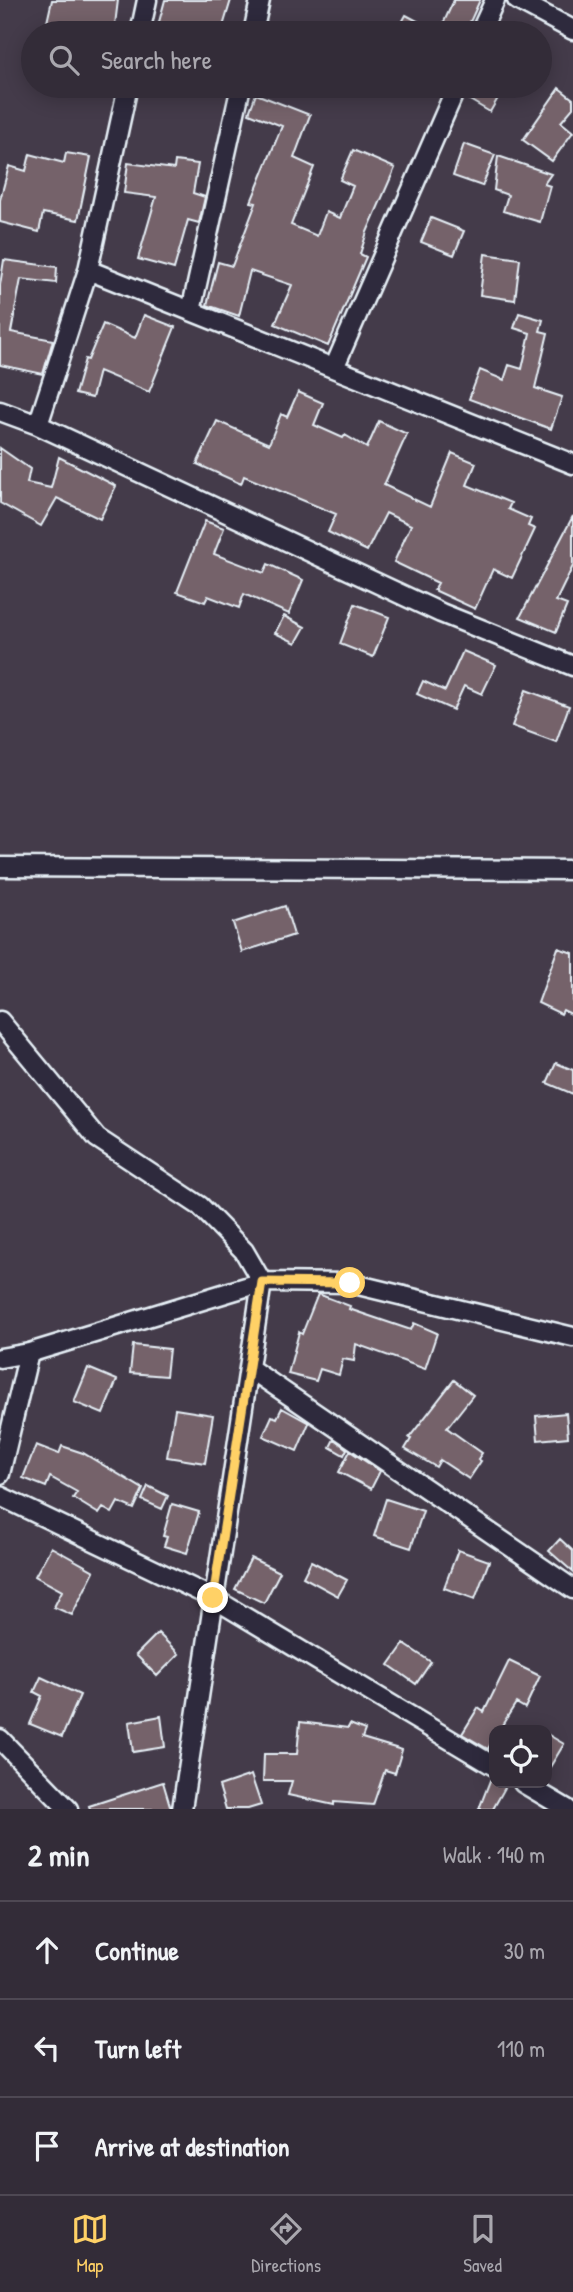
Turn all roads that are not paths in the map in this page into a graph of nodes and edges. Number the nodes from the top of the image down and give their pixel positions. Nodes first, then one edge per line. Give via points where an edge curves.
1 (147, 0) edge
2 (260, 0) edge
3 (495, 0) edge
4 (517, 0) edge
5 (143, 21) edge
6 (256, 21) edge
7 (485, 21) edge
8 (573, 30) edge
9 (125, 98) edge
10 (238, 98) edge
11 (452, 98) edge
12 (88, 270) junction
13 (191, 311) junction
14 (334, 368) junction
15 (0, 411) edge
16 (38, 425) junction
17 (573, 464) edge
18 (573, 666) edge
19 (0, 867) edge
20 (573, 870) edge
21 (0, 1021) edge
22 (262, 1282) junction
23 (573, 1337) edge
24 (29, 1353) junction
25 (0, 1359) edge
26 (249, 1368) junction
27 (0, 1474) edge
28 (0, 1496) edge
29 (573, 1589) edge
30 (213, 1598) junction
31 (0, 1739) edge
32 (489, 1763) edge
33 (531, 1788) edge
34 (68, 1809) edge
35 (183, 1809) edge
36 (567, 1809) edge

1 - 5 street
2 - 6 street
3 - 7 street
4 - 8 street
9 - 12 street
10 - 13 street
11 - 14 street
12 - 13 street
12 - 16 street
13 - 14 street
14 - 17 street
15 - 16 street
16 - 18 street via 441,613
19 - 20 street
21 - 22 street via 97,1138 200,1206 244,1251
22 - 23 street via 350,1283
22 - 24 street
22 - 26 street
24 - 25 street
24 - 27 street
26 - 29 street
26 - 30 street
28 - 30 street
30 - 32 street
30 - 35 street
31 - 34 street
33 - 36 street

